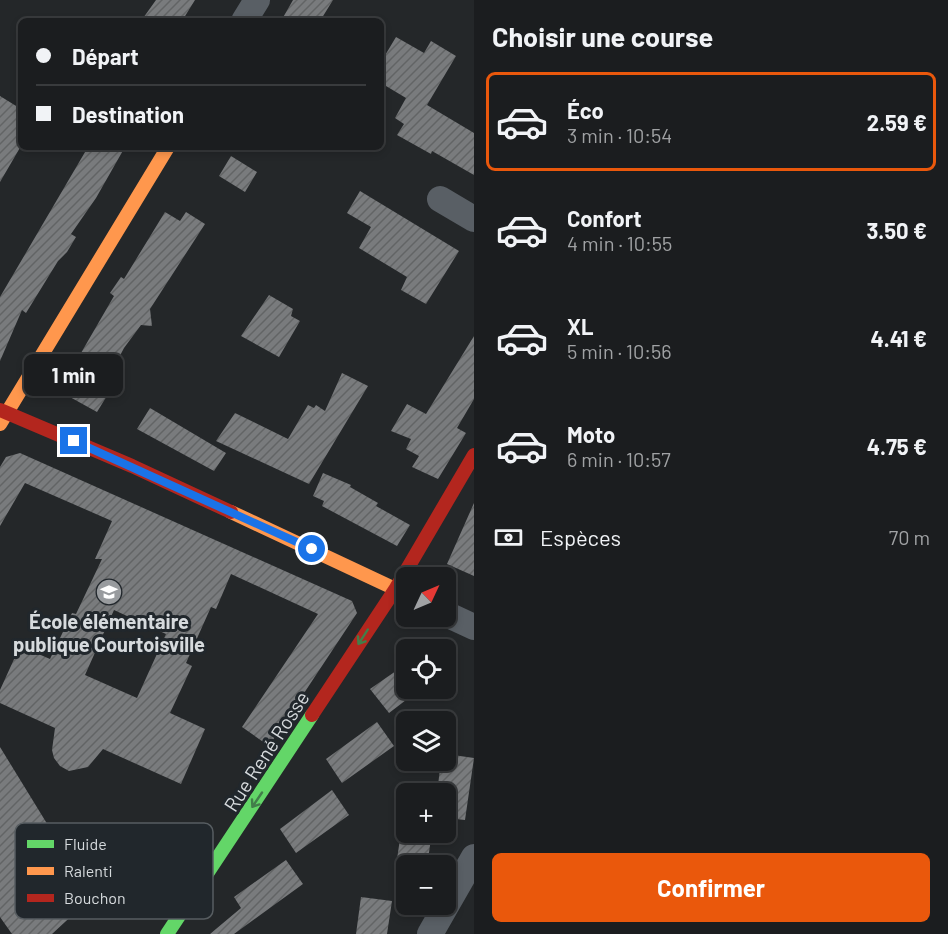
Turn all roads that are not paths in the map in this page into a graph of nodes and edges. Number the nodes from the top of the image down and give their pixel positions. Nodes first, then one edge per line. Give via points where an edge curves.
1 (257, 0) edge
2 (246, 18) edge
3 (166, 150) edge
4 (440, 199) dead end
5 (474, 219) edge
6 (2, 416) edge
7 (474, 455) edge
8 (414, 567) edge
9 (396, 589) edge
10 (396, 598) edge
11 (456, 619) edge
12 (474, 627) edge
13 (474, 857) edge
14 (213, 867) edge
15 (177, 919) edge
16 (167, 934) edge
17 (430, 934) edge

1 - 2 street
3 - 6 street
4 - 5 street
6 - 9 street via 132,466
7 - 8 street, Rue René Rosse
10 -> 14 street, Rue René Rosse
11 - 12 street
13 - 17 street
15 -> 16 street, Rue René Rosse

